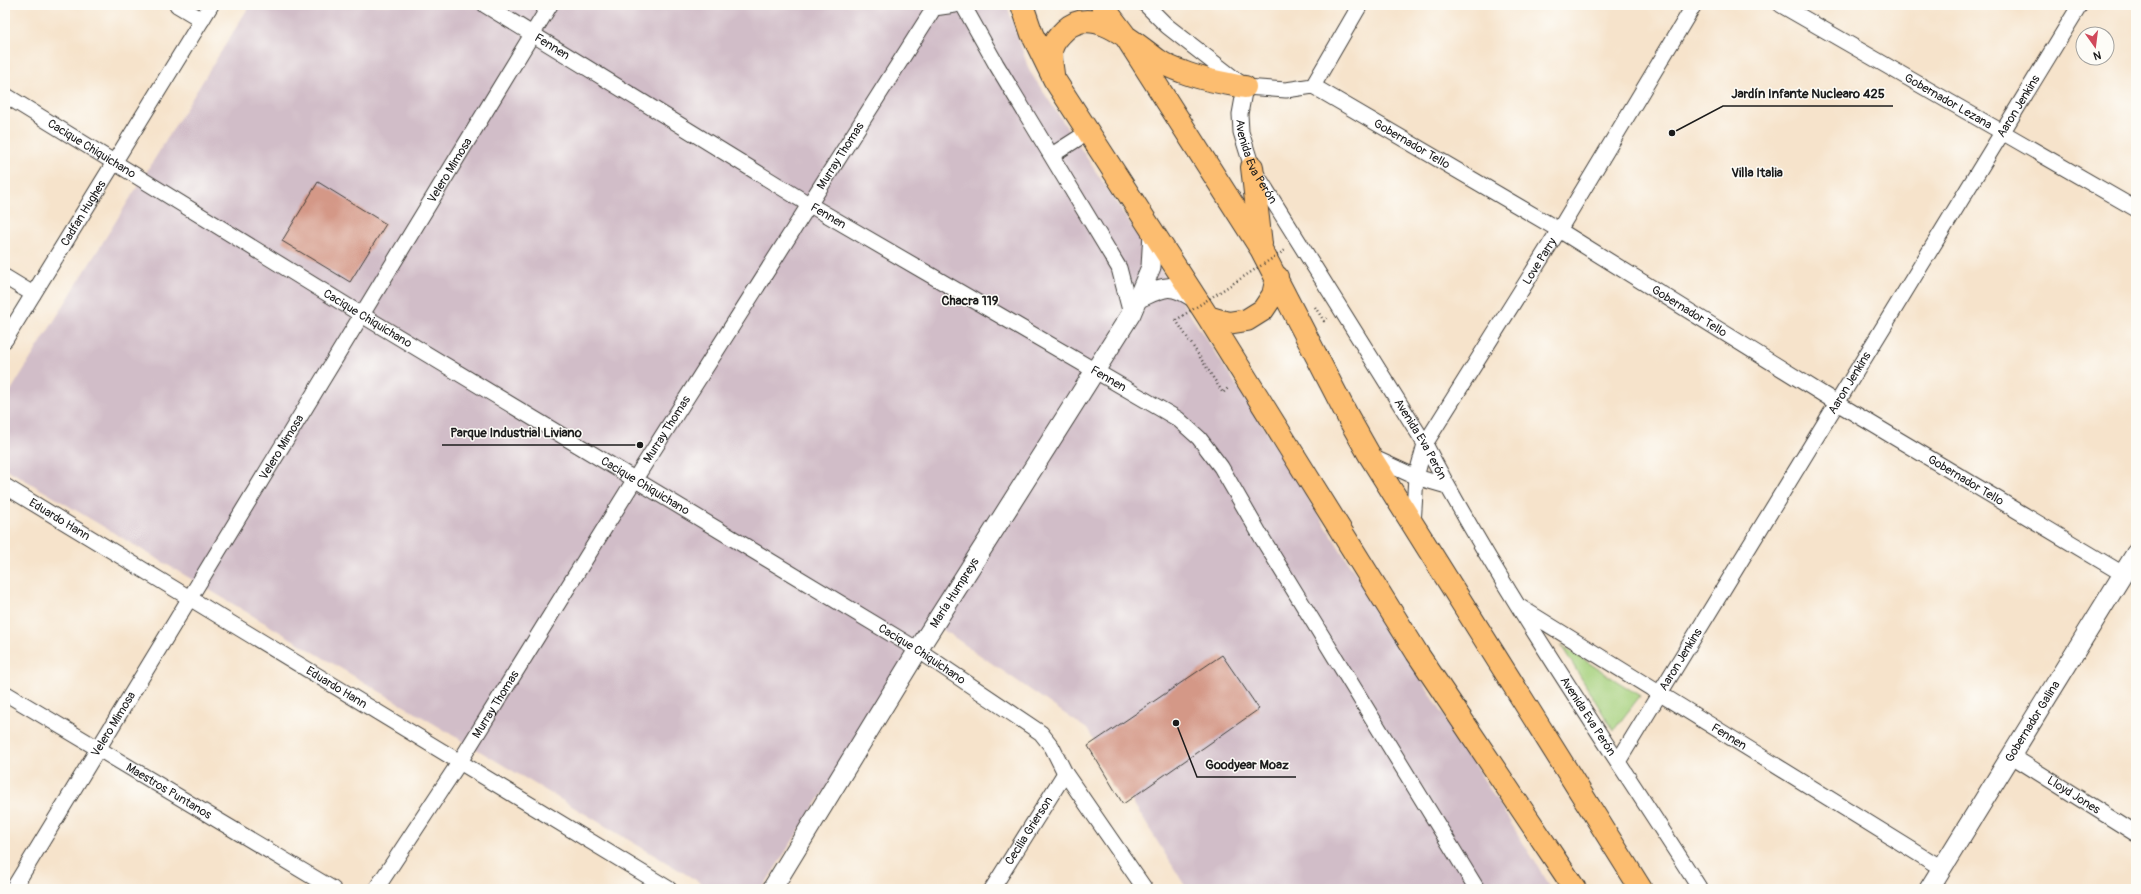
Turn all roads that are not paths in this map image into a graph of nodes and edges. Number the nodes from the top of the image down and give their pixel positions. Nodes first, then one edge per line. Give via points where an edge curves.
1 (177, 5) edge
2 (211, 5) edge
3 (485, 5) edge
4 (550, 5) edge
5 (955, 5) edge
6 (963, 5) edge
7 (1022, 5) edge
8 (1102, 5) edge
9 (1146, 5) edge
10 (1360, 5) edge
11 (1694, 5) edge
12 (1781, 5) edge
13 (2080, 5) edge
14 (202, 20) junction
15 (533, 34) junction
16 (1124, 34) junction
17 (1054, 79) junction
18 (1313, 86) junction
19 (1245, 87) junction
20 (5, 95) edge
21 (1088, 132) junction
22 (2003, 132) junction
23 (1052, 156) junction
24 (114, 162) junction
25 (1252, 167) junction
26 (810, 205) junction
27 (2136, 209) edge
28 (1559, 230) junction
29 (1153, 232) junction
30 (1261, 249) junction
31 (1277, 277) junction
32 (5, 278) edge
33 (33, 294) junction
34 (1194, 297) junction
35 (1135, 306) junction
36 (362, 315) junction
37 (1208, 317) junction
38 (5, 340) edge
39 (1095, 370) junction
40 (1837, 403) junction
41 (1425, 444) junction
42 (1370, 456) junction
43 (1416, 477) junction
44 (635, 479) junction
45 (5, 486) edge
46 (1447, 486) junction
47 (1414, 525) junction
48 (2136, 553) edge
49 (2123, 574) junction
50 (189, 599) junction
51 (1516, 604) junction
52 (918, 650) junction
53 (5, 693) edge
54 (1660, 693) junction
55 (98, 749) junction
56 (2012, 756) junction
57 (1619, 760) junction
58 (459, 763) junction
59 (1065, 773) junction
60 (2136, 834) edge
61 (1942, 869) junction
62 (13, 889) edge
63 (333, 889) edge
64 (376, 889) edge
65 (669, 889) edge
66 (772, 889) edge
67 (992, 889) edge
68 (1145, 889) edge
69 (1477, 889) edge
70 (1575, 889) edge
71 (1641, 889) edge
72 (1700, 889) edge
73 (1930, 889) edge

1 - 14 street
2 - 14 street, Cadfan Hughes
3 - 15 street, Fennen
4 - 15 street, Velero Mimosa
5 - 26 street, Murray Thomas via 934,8
6 - 23 street
7 - 17 main road via 1034,40
8 - 16 main road
9 - 19 street via 1167,26
10 - 18 street
11 - 28 street, Love Parry
12 - 22 street, Gobernador Lezana
13 - 22 street, Aaron Jenkins
14 - 24 street, Cadfan Hughes
15 - 26 street, Fennen
15 - 36 street, Velero Mimosa
16 - 17 main road via 1104,24 1090,21 1070,25 1055,40 1050,50
16 - 19 main road via 1159,61 1182,72
16 - 30 main road
17 - 21 main road
18 - 19 street via 1286,90
18 - 28 street, Gobernador Tello
19 - 25 street, Avenida Eva Perón via 1240,114 1242,132
20 - 24 street, Cacique Chiquichano
21 - 23 street
21 - 29 main road
22 - 27 street, Gobernador Lezana
22 - 40 street, Aaron Jenkins
23 - 35 street via 1119,268
24 - 33 street, Cadfan Hughes
24 - 36 street, Cacique Chiquichano
25 - 30 main road
25 - 41 street, Avenida Eva Perón
26 - 39 street, Fennen
26 - 44 street, Murray Thomas
28 - 40 street, Gobernador Tello
28 - 41 street, Love Parry
29 - 34 main road
29 - 35 street, María Humpreys via 1150,267
30 - 31 main road
31 - 37 main road via 1273,295 1263,310 1247,320 1228,323
31 - 42 main road
32 - 33 street
33 - 38 street, Cadfan Hughes
34 - 35 street via 1178,287 1165,286
34 - 37 main road
35 - 39 street, María Humpreys
36 - 44 street, Cacique Chiquichano
36 - 50 street, Velero Mimosa
37 - 70 main road via 1417,654
39 - 52 street, María Humpreys
39 - 69 street, Fennen via 1178,419 1199,438 1221,467
40 - 49 street, Gobernador Tello
40 - 54 street, Aaron Jenkins
41 - 43 street, Love Parry
41 - 46 street, Avenida Eva Perón
42 - 43 street
42 - 47 main road
43 - 46 street
43 - 47 street, Love Parry
44 - 52 street, Cacique Chiquichano
44 - 58 street, Murray Thomas
45 - 50 street, Eduardo Hann
46 - 51 street, Avenida Eva Perón
47 - 71 main road
48 - 49 street, Gobernador Galina
49 - 56 street, Gobernador Galina
50 - 55 street, Velero Mimosa
50 - 58 street, Eduardo Hann
51 - 54 street, Fennen
51 - 57 street, Avenida Eva Perón
52 - 59 street, Cacique Chiquichano via 1041,733 1052,747
52 - 66 street, María Humpreys
53 - 55 street, Maestros Puntanos
54 - 57 street, Aaron Jenkins
54 - 61 street, Fennen
55 - 62 street, Velero Mimosa
55 - 63 street, Maestros Puntanos
56 - 60 street, Lloyd Jones
56 - 61 street, Gobernador Galina
57 - 72 street, Avenida Eva Perón
58 - 64 street, Murray Thomas
58 - 65 street, Eduardo Hann
59 - 67 street, Cecilia Grierson
59 - 68 street, Cacique Chiquichano
61 - 73 street, Gobernador Galina

